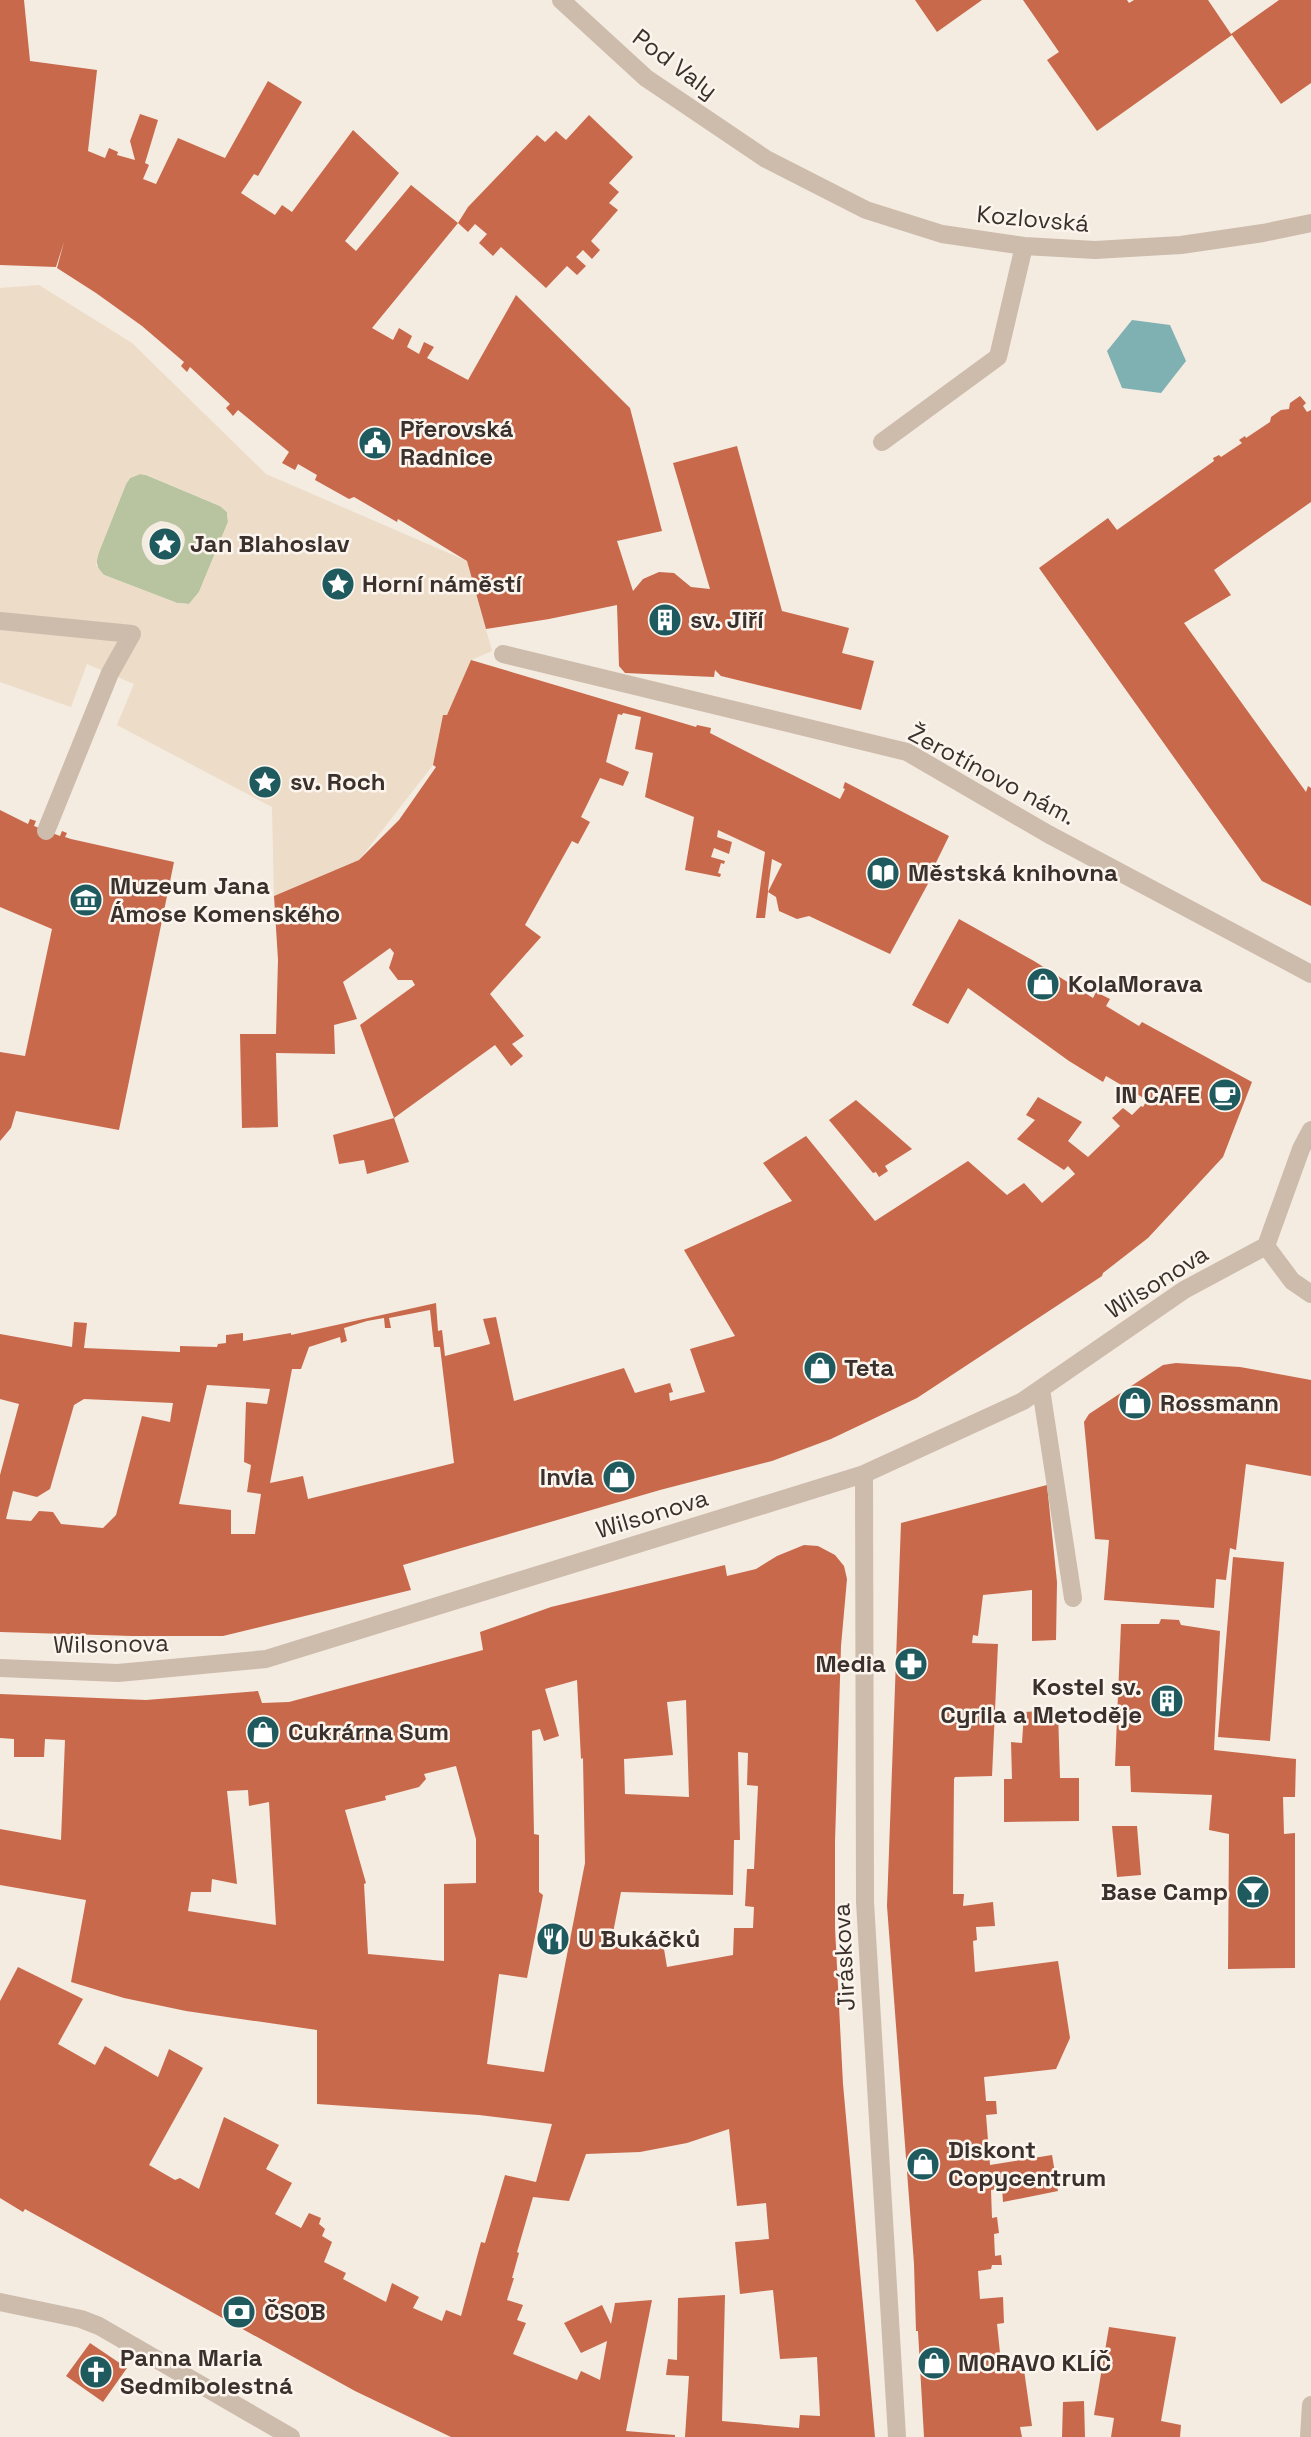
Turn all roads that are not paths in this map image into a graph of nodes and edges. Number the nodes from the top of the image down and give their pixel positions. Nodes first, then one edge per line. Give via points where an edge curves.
1 (561, 0) edge
2 (766, 159) joint
3 (1311, 223) edge
4 (1024, 246) junction
5 (882, 442) dead end
6 (0, 621) edge
7 (503, 654) dead end
8 (46, 831) dead end
9 (1311, 974) edge
10 (1311, 1130) edge
11 (1266, 1246) junction
12 (1311, 1294) edge
13 (1041, 1389) junction
14 (864, 1474) junction
15 (1073, 1598) dead end
16 (0, 1668) edge
17 (0, 2302) edge
18 (1311, 2405) edge
19 (291, 2437) edge
20 (897, 2437) edge
21 (1309, 2437) edge

1 - 2 street, Pod Valy via 646,78
2 - 4 street, Kozlovská via 866,210 942,234
3 - 4 street, Kozlovská via 1181,245 1095,250
4 - 5 street via 998,356
6 - 8 street via 132,634 110,673
7 - 9 street, Žerotínovo nám. via 906,752 1048,834
10 - 11 street
11 - 12 street via 1293,1281
11 - 13 street, Wilsonova via 1184,1290
13 - 14 street, Wilsonova
13 - 15 street
14 - 16 street, Wilsonova via 266,1659 118,1673
14 - 20 street, Jiráskova via 865,1902
17 - 19 street via 99,2326
18 - 21 street

